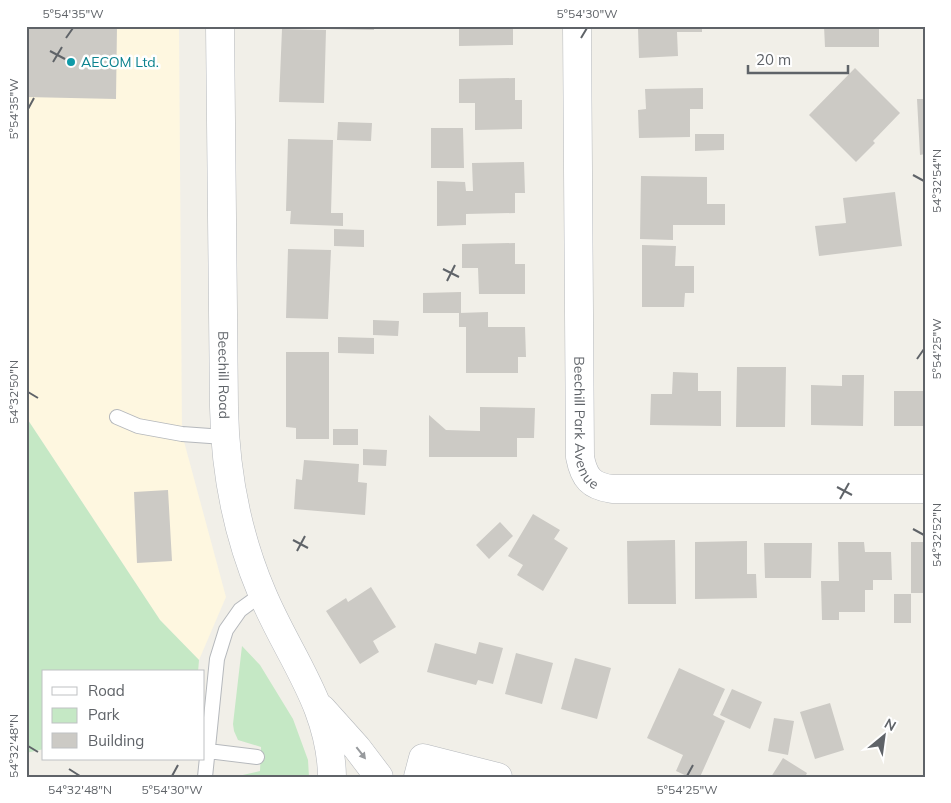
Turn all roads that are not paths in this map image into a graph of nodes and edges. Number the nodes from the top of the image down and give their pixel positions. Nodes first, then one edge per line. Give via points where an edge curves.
1 (220, 26) edge
2 (577, 26) edge
3 (117, 416) dead end
4 (224, 437) junction
5 (925, 489) edge
6 (262, 594) junction
7 (318, 704) junction
8 (208, 751) junction
9 (257, 757) dead end
10 (421, 767) edge
11 (205, 777) edge
12 (332, 777) edge
13 (379, 777) edge
14 (498, 777) edge

1 - 4 street, Beechill Road
2 - 5 street, Beechill Park Avenue via 580,457 582,469 589,479 599,487 612,489
3 - 4 lane via 138,426 209,438
4 - 6 street, Beechill Road via 230,489
6 - 7 street, Beechill Road
6 - 8 lane via 240,610 226,630 217,659
7 - 12 street, Beechill Road via 328,739
7 -> 13 street, Beechill Road
8 - 9 lane
8 - 11 lane
10 - 14 street

